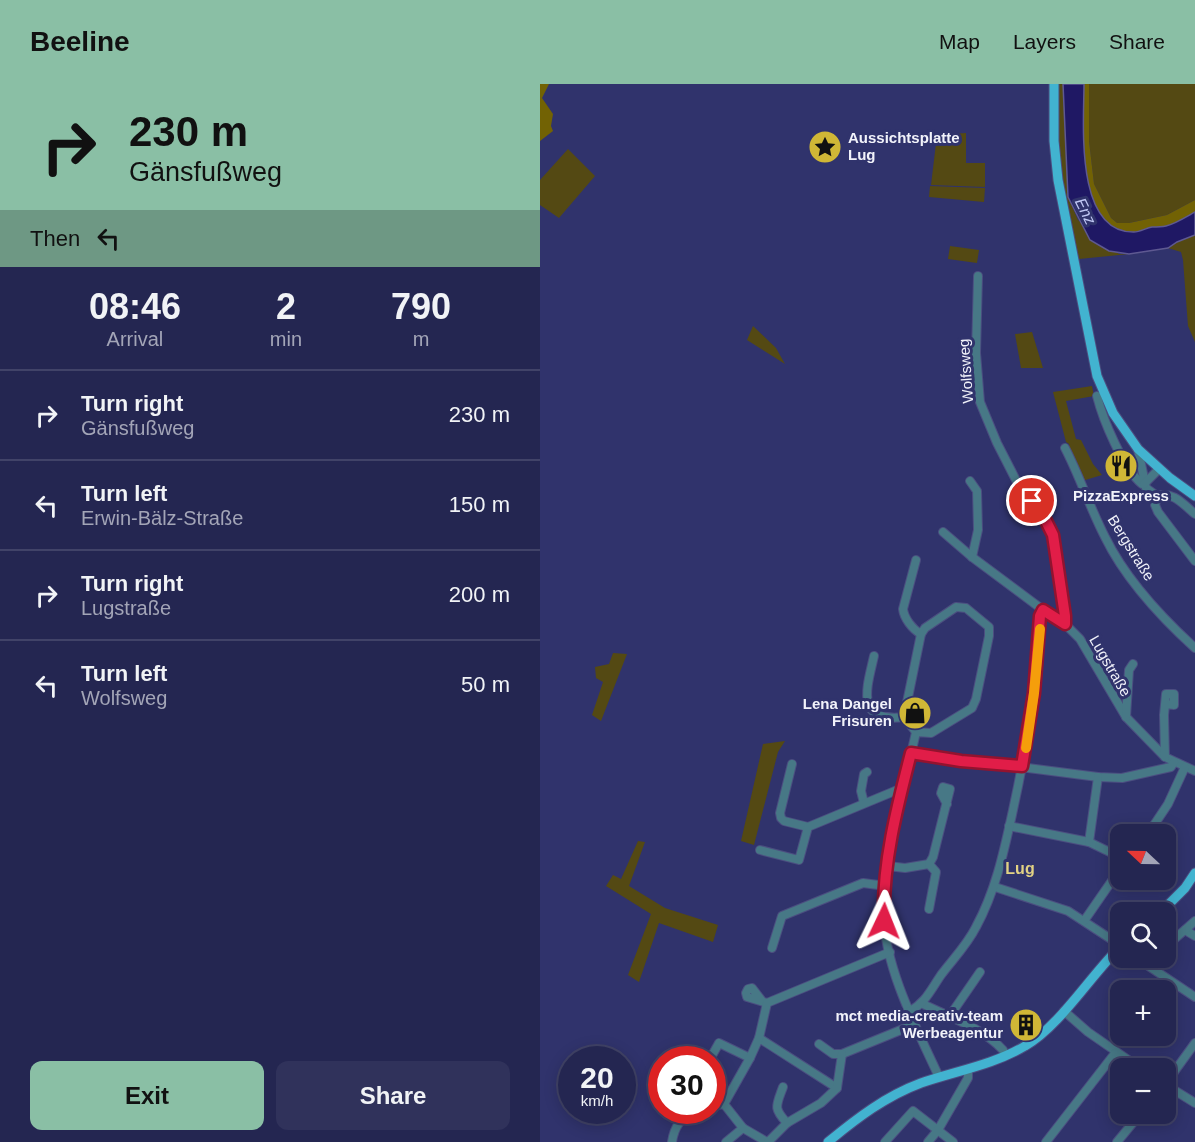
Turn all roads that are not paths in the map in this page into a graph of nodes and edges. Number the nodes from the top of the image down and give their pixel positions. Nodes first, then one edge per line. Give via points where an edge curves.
1 (1054, 84) edge
2 (978, 276) dead end
3 (1097, 396) dead end
4 (1065, 448) dead end
5 (1138, 449) junction
6 (1156, 466) junction
7 (1139, 472) junction
8 (970, 481) dead end
9 (1144, 484) junction
10 (1157, 496) junction
11 (1195, 496) edge
12 (1195, 514) edge
13 (943, 532) dead end
14 (972, 557) junction
15 (916, 560) dead end
16 (1195, 561) edge
17 (1043, 610) junction
18 (1065, 624) junction
19 (921, 634) junction
20 (1195, 648) edge
21 (874, 656) dead end
22 (1133, 664) dead end
23 (1166, 704) dead end
24 (904, 717) junction
25 (1125, 717) junction
26 (916, 732) junction
27 (911, 753) junction
28 (1165, 757) junction
29 (1174, 762) junction
30 (792, 764) dead end
31 (1022, 766) junction
32 (1185, 767) junction
33 (1195, 771) edge
34 (867, 772) dead end
35 (1098, 777) junction
36 (902, 788) junction
37 (864, 803) junction
38 (947, 804) dead end
39 (1155, 824) edge
40 (1009, 826) junction
41 (807, 827) junction
42 (1089, 842) junction
43 (760, 850) dead end
44 (1110, 852) edge
45 (928, 864) junction
46 (888, 866) junction
47 (1195, 873) edge
48 (1110, 883) edge
49 (886, 885) junction
50 (995, 887) junction
51 (1171, 902) edge
52 (929, 909) dead end
53 (1084, 921) junction
54 (1191, 927) edge
55 (1195, 936) edge
56 (1176, 938) edge
57 (1110, 939) edge
58 (772, 948) dead end
59 (890, 952) junction
60 (1110, 957) edge
61 (1110, 959) edge
62 (1105, 962) junction
63 (1152, 968) edge
64 (980, 972) dead end
65 (1195, 997) edge
66 (923, 1004) junction
67 (1064, 1011) junction
68 (909, 1012) junction
69 (949, 1017) junction
70 (914, 1025) junction
71 (759, 1038) junction
72 (1195, 1043) edge
73 (819, 1044) dead end
74 (726, 1046) edge
75 (1112, 1049) junction
76 (1003, 1050) dead end
77 (842, 1054) junction
78 (750, 1058) junction
79 (1125, 1058) edge
80 (968, 1070) junction
81 (1176, 1070) edge
82 (939, 1077) junction
83 (783, 1087) dead end
84 (837, 1088) junction
85 (1176, 1091) edge
86 (726, 1100) edge
87 (1195, 1103) edge
88 (726, 1107) edge
89 (788, 1123) junction
90 (678, 1124) edge
91 (1132, 1124) edge
92 (743, 1128) junction
93 (938, 1130) junction
94 (672, 1142) edge
95 (726, 1142) edge
96 (768, 1142) edge
97 (828, 1142) edge
98 (885, 1142) edge
99 (928, 1142) edge
100 (953, 1142) edge
101 (1046, 1142) edge
102 (1117, 1142) edge

1 - 5 main road via 1058,180 1093,363 1113,412
2 - 18 street, Wolfsweg via 976,353 980,402 1020,488 1050,529
3 - 7 street via 1105,425
4 - 20 street, Bergstraße via 1106,540 1164,620
5 - 6 main road
5 - 7 street
6 - 7 street
6 - 9 street
6 - 11 main road
7 - 9 street via 1139,483
8 - 14 street via 977,491 978,530
9 - 10 street
10 - 12 street via 1175,497
10 - 16 street via 1158,512
13 - 14 street, Lugstraße
14 - 17 street, Lugstraße
15 - 19 street via 903,609
17 - 18 street, Lugstraße
17 - 31 street
18 - 25 street, Lugstraße via 1080,639
19 - 24 street
19 - 26 street via 956,607 966,608 989,627 972,708 932,733
21 - 24 street via 866,693 871,709 877,714
22 - 25 street via 1129,670
23 - 28 street
24 - 26 street
25 - 28 street, Lugstraße
26 - 27 street
27 - 31 street
27 - 36 street
28 - 29 street, Lugstraße
29 - 32 street, Lugstraße
29 - 35 street via 1171,767 1122,778
30 - 41 street via 781,818
31 - 35 street
31 - 40 street
32 - 33 street, Lugstraße
32 - 39 street
34 - 37 street via 861,791
35 - 42 street
36 - 37 street
36 - 46 street
37 - 41 street
38 - 45 street
40 - 42 street
40 - 50 street
41 - 43 street via 799,860
42 - 44 street
45 - 46 street
45 - 52 street via 936,872
46 - 49 street
47 - 51 main road
48 - 53 street
49 - 58 street via 863,883 782,916
49 - 59 street via 884,918
50 - 53 street via 1068,911
50 - 66 street via 976,929
53 - 57 street
54 - 55 street
54 - 56 street
59 - 68 street
59 - 71 street via 765,1002
60 - 62 main road
61 - 62 street
62 - 67 main road
63 - 65 street
64 - 69 street
66 - 68 street
66 - 69 street
67 - 75 street
67 - 80 main road via 1028,1045
68 - 70 street
69 - 76 street
70 - 77 street
70 - 82 street
71 - 78 street
71 - 84 street
72 - 81 street
73 - 77 street via 833,1054
74 - 78 street
75 - 79 street
75 - 101 street
77 - 84 street
78 - 86 street
80 - 82 main road
80 - 93 street via 968,1078
82 - 97 main road via 888,1098
83 - 89 street via 776,1105 777,1112
84 - 89 street
85 - 87 street
88 - 92 street
89 - 96 street
90 - 94 street
91 - 102 street
92 - 95 street
92 - 96 street
93 - 98 street via 913,1111
93 - 99 street
93 - 100 street

